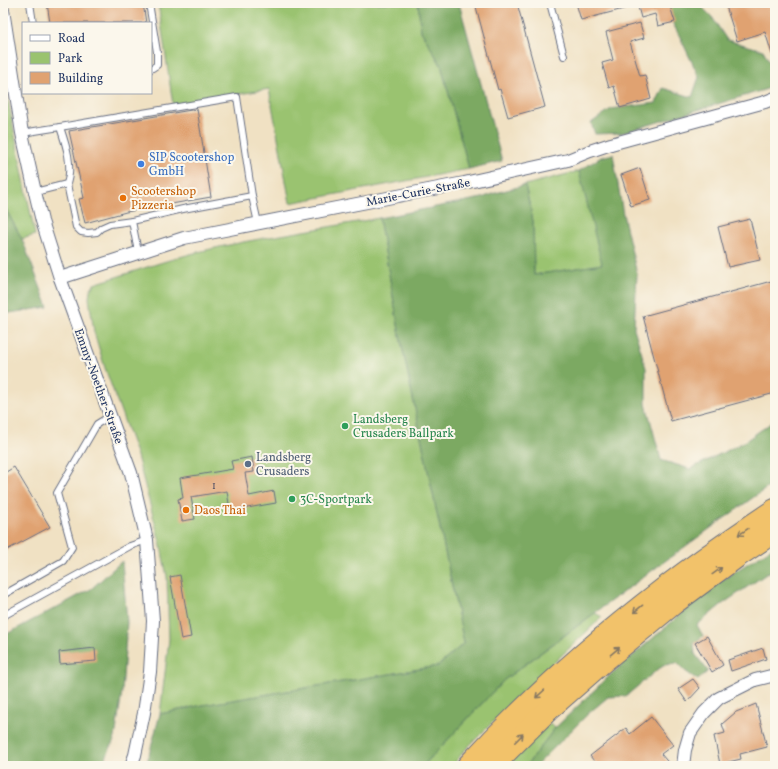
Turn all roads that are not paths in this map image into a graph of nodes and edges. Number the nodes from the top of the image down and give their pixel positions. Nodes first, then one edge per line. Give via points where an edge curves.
1 (30, 3) edge
2 (149, 3) edge
3 (550, 3) edge
4 (3, 10) edge
5 (33, 22) edge
6 (564, 56) dead end
7 (152, 68) edge
8 (19, 87) edge
9 (775, 98) edge
10 (60, 127) junction
11 (22, 133) junction
12 (66, 184) junction
13 (35, 192) junction
14 (252, 196) junction
15 (132, 221) junction
16 (258, 223) junction
17 (138, 252) junction
18 (60, 278) junction
19 (110, 416) junction
20 (775, 510) edge
21 (775, 531) edge
22 (147, 540) junction
23 (3, 594) edge
24 (3, 616) edge
25 (775, 675) edge
26 (131, 766) edge
27 (468, 766) edge
28 (492, 766) edge
29 (683, 766) edge

1 - 5 lane
2 - 7 lane via 157,52 157,65
3 - 6 lane
4 - 8 street, Emmy-Noether-Straße
8 - 11 street, Emmy-Noether-Straße
9 - 16 street, Marie-Curie-Straße via 611,144 568,160
10 - 11 lane
10 - 12 lane via 69,164
10 - 14 lane via 236,97
11 - 13 street, Emmy-Noether-Straße
12 - 13 lane
12 - 15 lane via 76,227 81,232 97,232 110,224
13 - 18 street, Emmy-Noether-Straße
14 - 15 lane
14 - 16 lane
15 - 17 lane
16 - 17 street, Marie-Curie-Straße via 184,238
17 - 18 street, Marie-Curie-Straße
18 - 19 street, Emmy-Noether-Straße
19 - 22 street, Emmy-Noether-Straße via 131,473
19 - 23 lane via 97,424 57,493 72,547 63,561
20 -> 27 highway via 662,590 595,645 537,696
28 -> 21 highway via 549,709 623,645 674,603
22 - 24 lane via 130,546
22 - 26 street, Emmy-Noether-Straße via 153,621 150,672 144,713
25 - 29 street via 755,680 719,698 690,733

